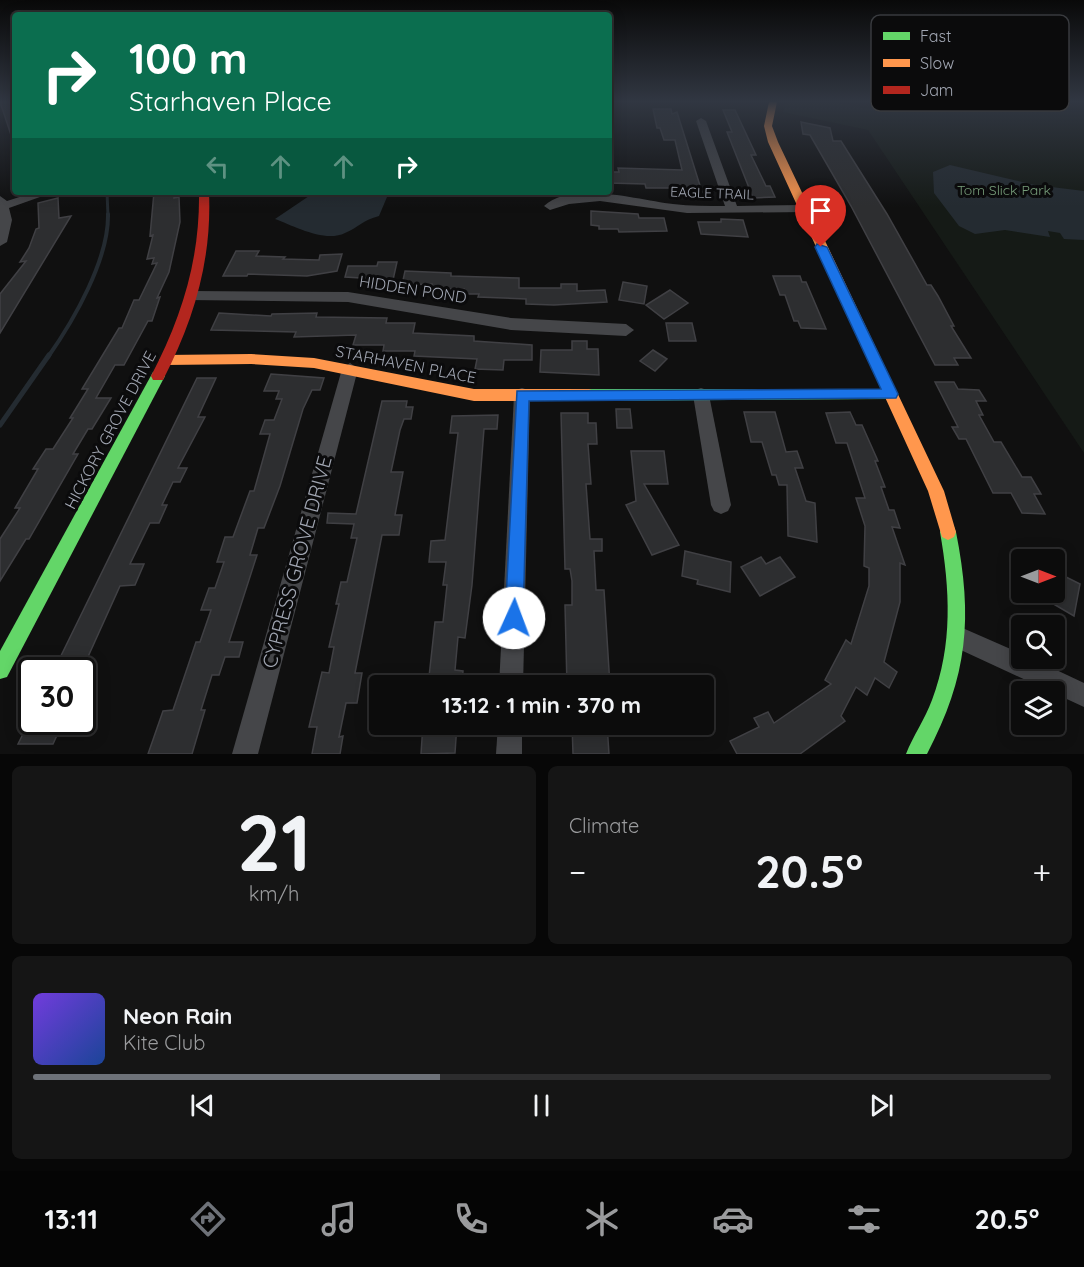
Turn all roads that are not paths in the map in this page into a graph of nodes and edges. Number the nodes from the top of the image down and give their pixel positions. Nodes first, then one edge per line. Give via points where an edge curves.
1 (707, 137) edge
2 (773, 137) edge
3 (37, 195) edge
4 (204, 195) edge
5 (1, 205) edge
6 (550, 206) dead end
7 (732, 209) junction
8 (803, 209) junction
9 (0, 242) edge
10 (192, 296) junction
11 (626, 330) dead end
12 (166, 360) junction
13 (350, 369) junction
14 (891, 394) junction
15 (522, 395) junction
16 (701, 395) junction
17 (721, 505) dead end
18 (958, 637) junction
19 (0, 670) edge
20 (512, 675) edge
21 (1084, 695) edge
22 (510, 735) edge
23 (245, 754) edge
24 (509, 754) edge
25 (916, 754) edge

1 - 7 street
2 - 8 street
3 - 5 street
4 - 10 street, HICKORY GROVE DRIVE via 204,243
5 - 9 street via 6,225
6 - 7 street, EAGLE TRAIL via 565,199 594,197 688,209
7 - 8 street, EAGLE TRAIL
8 - 14 street
10 - 11 street, HIDDEN POND via 348,297 511,324
10 - 12 street, HICKORY GROVE DRIVE
12 - 13 street, STARHAVEN PLACE via 274,360
12 - 19 street, HICKORY GROVE DRIVE
13 - 15 street, STARHAVEN PLACE via 454,393
13 - 23 street, CYPRESS GROVE DRIVE
14 - 16 street, STARHAVEN PLACE
14 - 18 street via 936,491 950,532 959,597
15 - 16 street, STARHAVEN PLACE
15 - 20 street
16 - 17 street
18 - 21 street
18 - 25 street via 942,705
22 - 24 street

